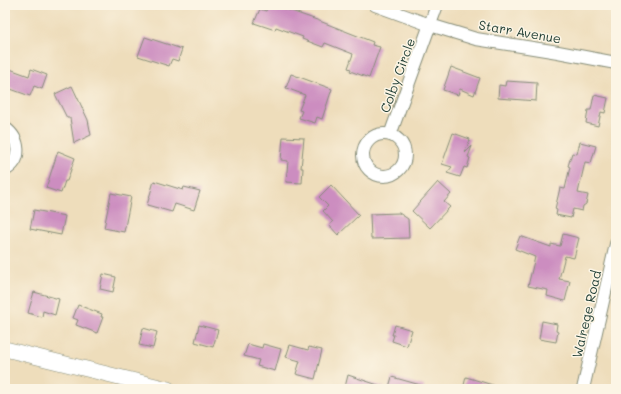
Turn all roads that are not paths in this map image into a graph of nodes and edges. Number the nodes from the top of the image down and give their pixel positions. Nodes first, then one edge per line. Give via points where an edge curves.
1 (375, 5) edge
2 (437, 5) edge
3 (430, 25) junction
4 (616, 63) edge
5 (5, 128) edge
6 (390, 135) dead end
7 (5, 170) edge
8 (616, 244) edge
9 (612, 277) edge
10 (5, 349) edge
11 (168, 389) edge
12 (583, 389) edge

1 - 3 street, Starr Avenue
2 - 3 street, Colby Circle
3 - 4 street, Starr Avenue via 476,39
3 - 6 street, Colby Circle
5 - 7 street via 16,140 17,155 14,163
8 - 9 street, Walrege Road
9 - 12 street, Walrege Road
10 - 11 street

